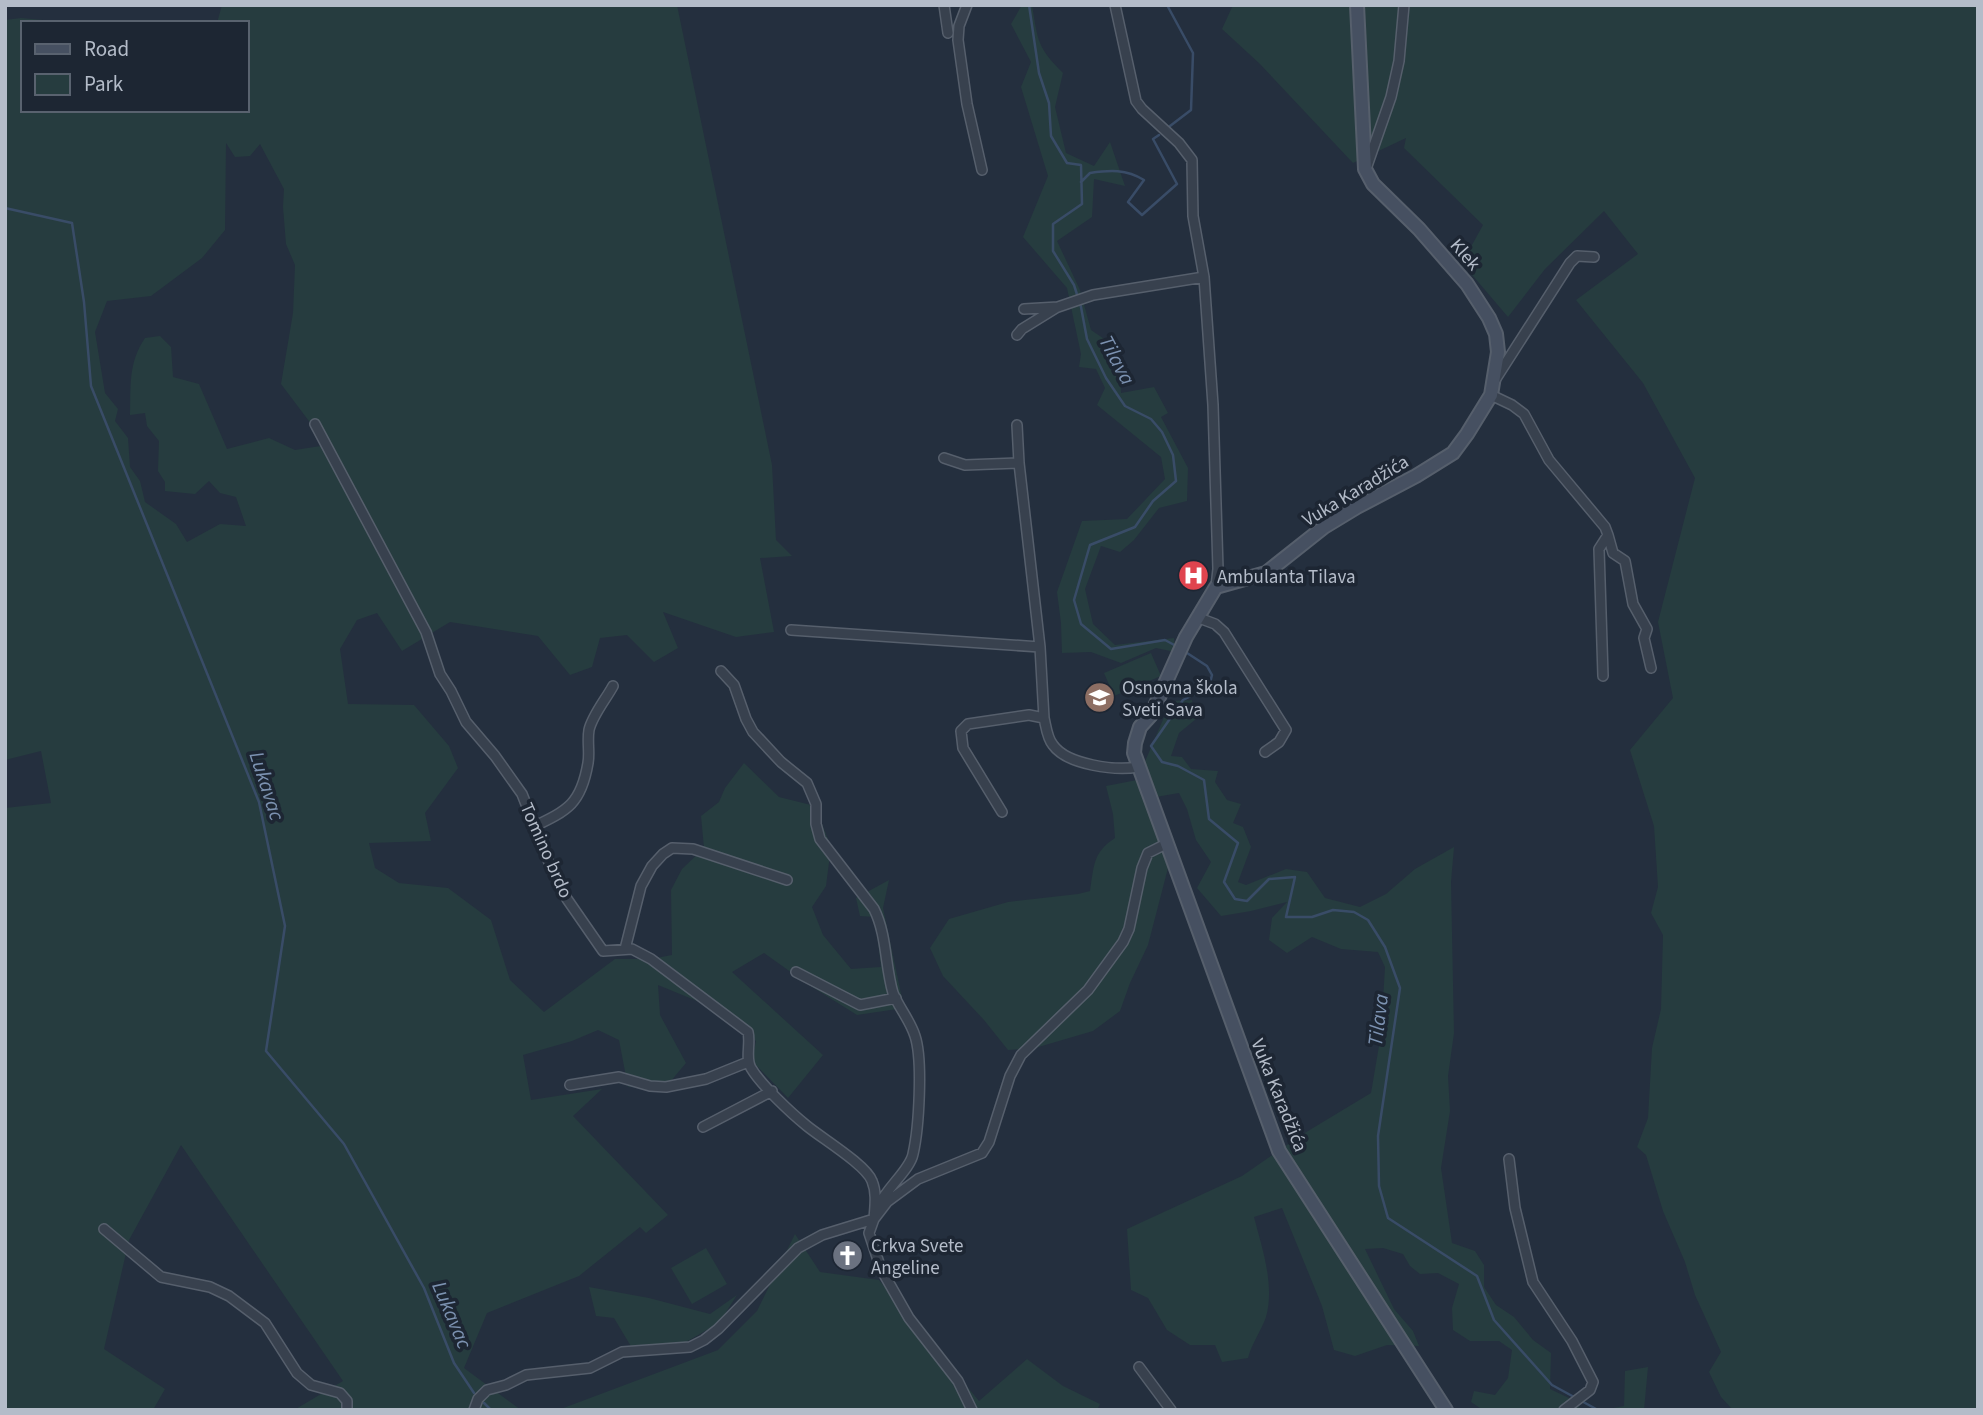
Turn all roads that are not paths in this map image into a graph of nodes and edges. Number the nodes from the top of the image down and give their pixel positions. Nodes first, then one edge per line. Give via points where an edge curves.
1 (944, 5) edge
2 (967, 5) edge
3 (1115, 5) edge
4 (1357, 5) edge
5 (1404, 5) edge
6 (948, 33) dead end
7 (1365, 169) junction
8 (982, 170) dead end
9 (1594, 257) dead end
10 (1204, 276) junction
11 (1058, 307) junction
12 (1024, 309) dead end
13 (1017, 335) dead end
14 (1494, 382) junction
15 (1490, 395) junction
16 (314, 424) dead end
17 (1017, 425) dead end
18 (944, 458) dead end
19 (1019, 463) junction
20 (1608, 535) junction
21 (1216, 587) junction
22 (1199, 618) junction
23 (791, 630) dead end
24 (1040, 647) junction
25 (1651, 668) dead end
26 (721, 671) dead end
27 (1603, 676) dead end
28 (613, 686) dead end
29 (1044, 718) junction
30 (1265, 751) dead end
31 (1138, 767) junction
32 (1002, 812) dead end
33 (533, 827) junction
34 (1167, 844) junction
35 (787, 880) dead end
36 (625, 949) junction
37 (796, 972) dead end
38 (895, 998) junction
39 (748, 1062) junction
40 (570, 1085) dead end
41 (772, 1091) junction
42 (703, 1127) dead end
43 (1509, 1159) dead end
44 (874, 1219) junction
45 (104, 1229) dead end
46 (1139, 1367) dead end
47 (347, 1410) edge
48 (474, 1410) edge
49 (972, 1410) edge
50 (1171, 1410) edge
51 (1446, 1410) edge
52 (1564, 1410) edge

1 - 6 street
2 - 8 street via 958,40
3 - 10 street, Vuka Karadžića via 1136,101 1192,160 1194,216
4 - 7 street
5 - 7 street via 1399,61
7 - 14 street, Klek via 1373,184 1467,284 1489,318 1498,352
9 - 14 street, Vuka Karadžića via 1577,256 1570,263
10 - 11 street via 1093,295
10 - 21 street, Vuka Karadžića via 1213,405
11 - 12 street
11 - 13 street
14 - 15 street, Vuka Karadžića
15 - 20 street via 1524,414 1549,460
15 - 21 street, Vuka Karadžića via 1453,453 1324,527 1266,573
16 - 33 street, Tomino brdo via 426,632 440,674 466,722 522,794
17 - 19 street
18 - 19 street via 965,465
19 - 24 street
20 - 25 street via 1613,552 1625,561 1633,604 1647,629 1644,638
20 - 27 street via 1599,549
21 - 22 street, Vuka Karadžića
22 - 30 street via 1224,632 1286,730
22 - 31 street, Vuka Karadžića via 1151,715 1140,727 1135,743
23 - 24 street
24 - 29 street
26 - 38 street via 734,685 753,732 807,783 816,804 820,839 880,921
28 - 33 street via 589,727 588,762 574,803
29 - 31 street via 1053,745 1061,752 1099,768
29 - 32 street via 1029,715 990,720 968,724 961,732 962,748
31 - 34 street, Vuka Karadžića
33 - 36 street, Tomino brdo via 567,899 603,951
34 - 44 street via 1148,853 1129,929 1117,950 1088,990 1021,1055 982,1153 918,1179 887,1202
34 - 51 street, Vuka Karadžića via 1279,1151
35 - 36 street via 693,849 672,848 652,866 640,886
36 - 39 street, Tomino brdo via 651,958 748,1032
37 - 38 street via 860,1004
38 - 44 street via 918,1048 914,1149 909,1163 883,1196
39 - 40 street via 706,1079 666,1087 619,1077
39 - 41 street
41 - 42 street
41 - 44 street via 872,1180
43 - 52 street via 1533,1282 1593,1382 1590,1390
44 - 48 street via 797,1248 718,1329 690,1347 622,1352 590,1368 526,1375 487,1390
44 - 49 street via 869,1233 881,1269 909,1318 958,1381
45 - 47 street via 160,1276 229,1296 265,1323 304,1379 340,1393
46 - 50 street

